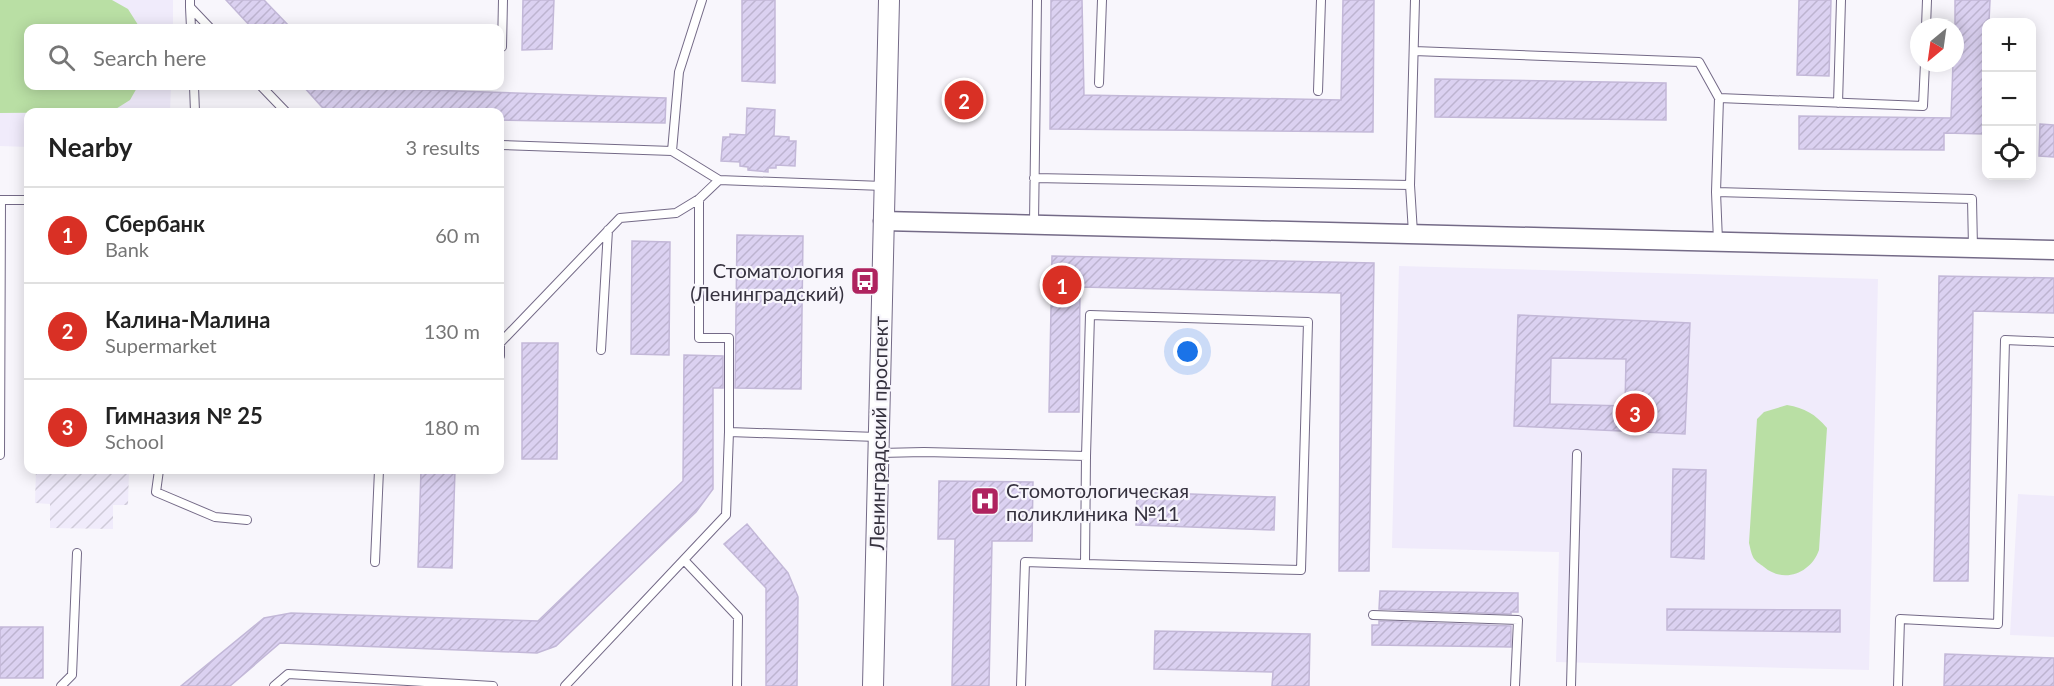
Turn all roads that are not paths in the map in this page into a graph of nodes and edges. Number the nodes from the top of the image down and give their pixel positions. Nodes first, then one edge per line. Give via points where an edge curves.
1 (503, 0) edge
2 (702, 0) edge
3 (889, 0) edge
4 (1037, 0) edge
5 (1102, 0) edge
6 (1321, 0) edge
7 (1414, 0) edge
8 (1841, 0) edge
9 (1928, 0) edge
10 (190, 3) edge
11 (1927, 18) edge
12 (191, 24) edge
13 (207, 24) edge
14 (502, 24) edge
15 (1414, 51) junction
16 (1925, 72) edge
17 (1099, 83) dead end
18 (194, 90) edge
19 (265, 90) edge
20 (1318, 91) dead end
21 (1719, 98) junction
22 (1838, 103) junction
23 (195, 108) edge
24 (282, 108) edge
25 (504, 145) edge
26 (672, 151) junction
27 (1034, 178) junction
28 (719, 180) junction
29 (1410, 185) junction
30 (884, 186) junction
31 (1716, 192) junction
32 (699, 199) junction
33 (0, 200) edge
34 (24, 200) edge
35 (883, 221) junction
36 (1034, 225) junction
37 (608, 230) junction
38 (1413, 234) junction
39 (1718, 242) junction
40 (1973, 248) junction
41 (2054, 250) edge
42 (504, 339) edge
43 (2054, 342) edge
44 (601, 350) dead end
45 (729, 432) junction
46 (878, 445) junction
47 (1577, 454) dead end
48 (0, 455) edge
49 (1086, 456) junction
50 (158, 474) edge
51 (379, 474) edge
52 (247, 520) dead end
53 (77, 553) dead end
54 (684, 560) junction
55 (375, 562) dead end
56 (1085, 564) junction
57 (1373, 615) dead end
58 (61, 686) edge
59 (274, 686) edge
60 (493, 686) edge
61 (566, 686) edge
62 (737, 686) edge
63 (873, 686) edge
64 (1021, 686) edge
65 (1515, 686) edge
66 (1571, 686) edge
67 (1898, 686) edge

1 - 14 lane
2 - 26 lane via 679,72
3 - 30 main road, Ленинградский проспект
4 - 27 lane
5 - 17 lane
6 - 20 lane
7 - 15 lane
8 - 22 lane
9 - 11 lane
10 - 12 lane
10 - 13 lane
15 - 21 lane via 1699,62
15 - 29 lane
16 - 22 lane via 1923,106
18 - 23 lane
19 - 24 lane
21 - 22 lane
21 - 31 lane
25 - 26 lane
26 - 28 lane
27 - 29 lane
27 - 36 lane
28 - 30 lane
28 - 32 lane
29 - 38 lane
30 - 35 main road, Ленинградский проспект
31 - 39 lane
31 - 40 lane via 1972,200
32 - 37 lane via 676,213 620,218
32 - 45 lane via 699,338 729,338
33 - 34 lane
33 - 48 lane
35 - 36 street
35 - 46 main road, Ленинградский проспект
36 - 38 street
37 - 42 lane
37 - 44 lane
38 - 39 street
39 - 40 street
40 - 41 street
43 - 67 lane via 2005,340 1998,624 1900,619
45 - 46 lane
45 - 54 lane via 726,515
46 - 49 lane via 924,452
46 - 63 main road, Ленинградский проспект
47 - 66 lane
49 - 56 lane
49 - 56 lane via 1090,315 1308,322 1301,570
50 - 52 lane via 156,492 215,517
51 - 55 lane
53 - 58 lane via 72,675
54 - 61 lane
54 - 62 lane via 738,617
56 - 64 lane via 1025,562
57 - 65 lane via 1518,620
59 - 60 lane via 288,674

